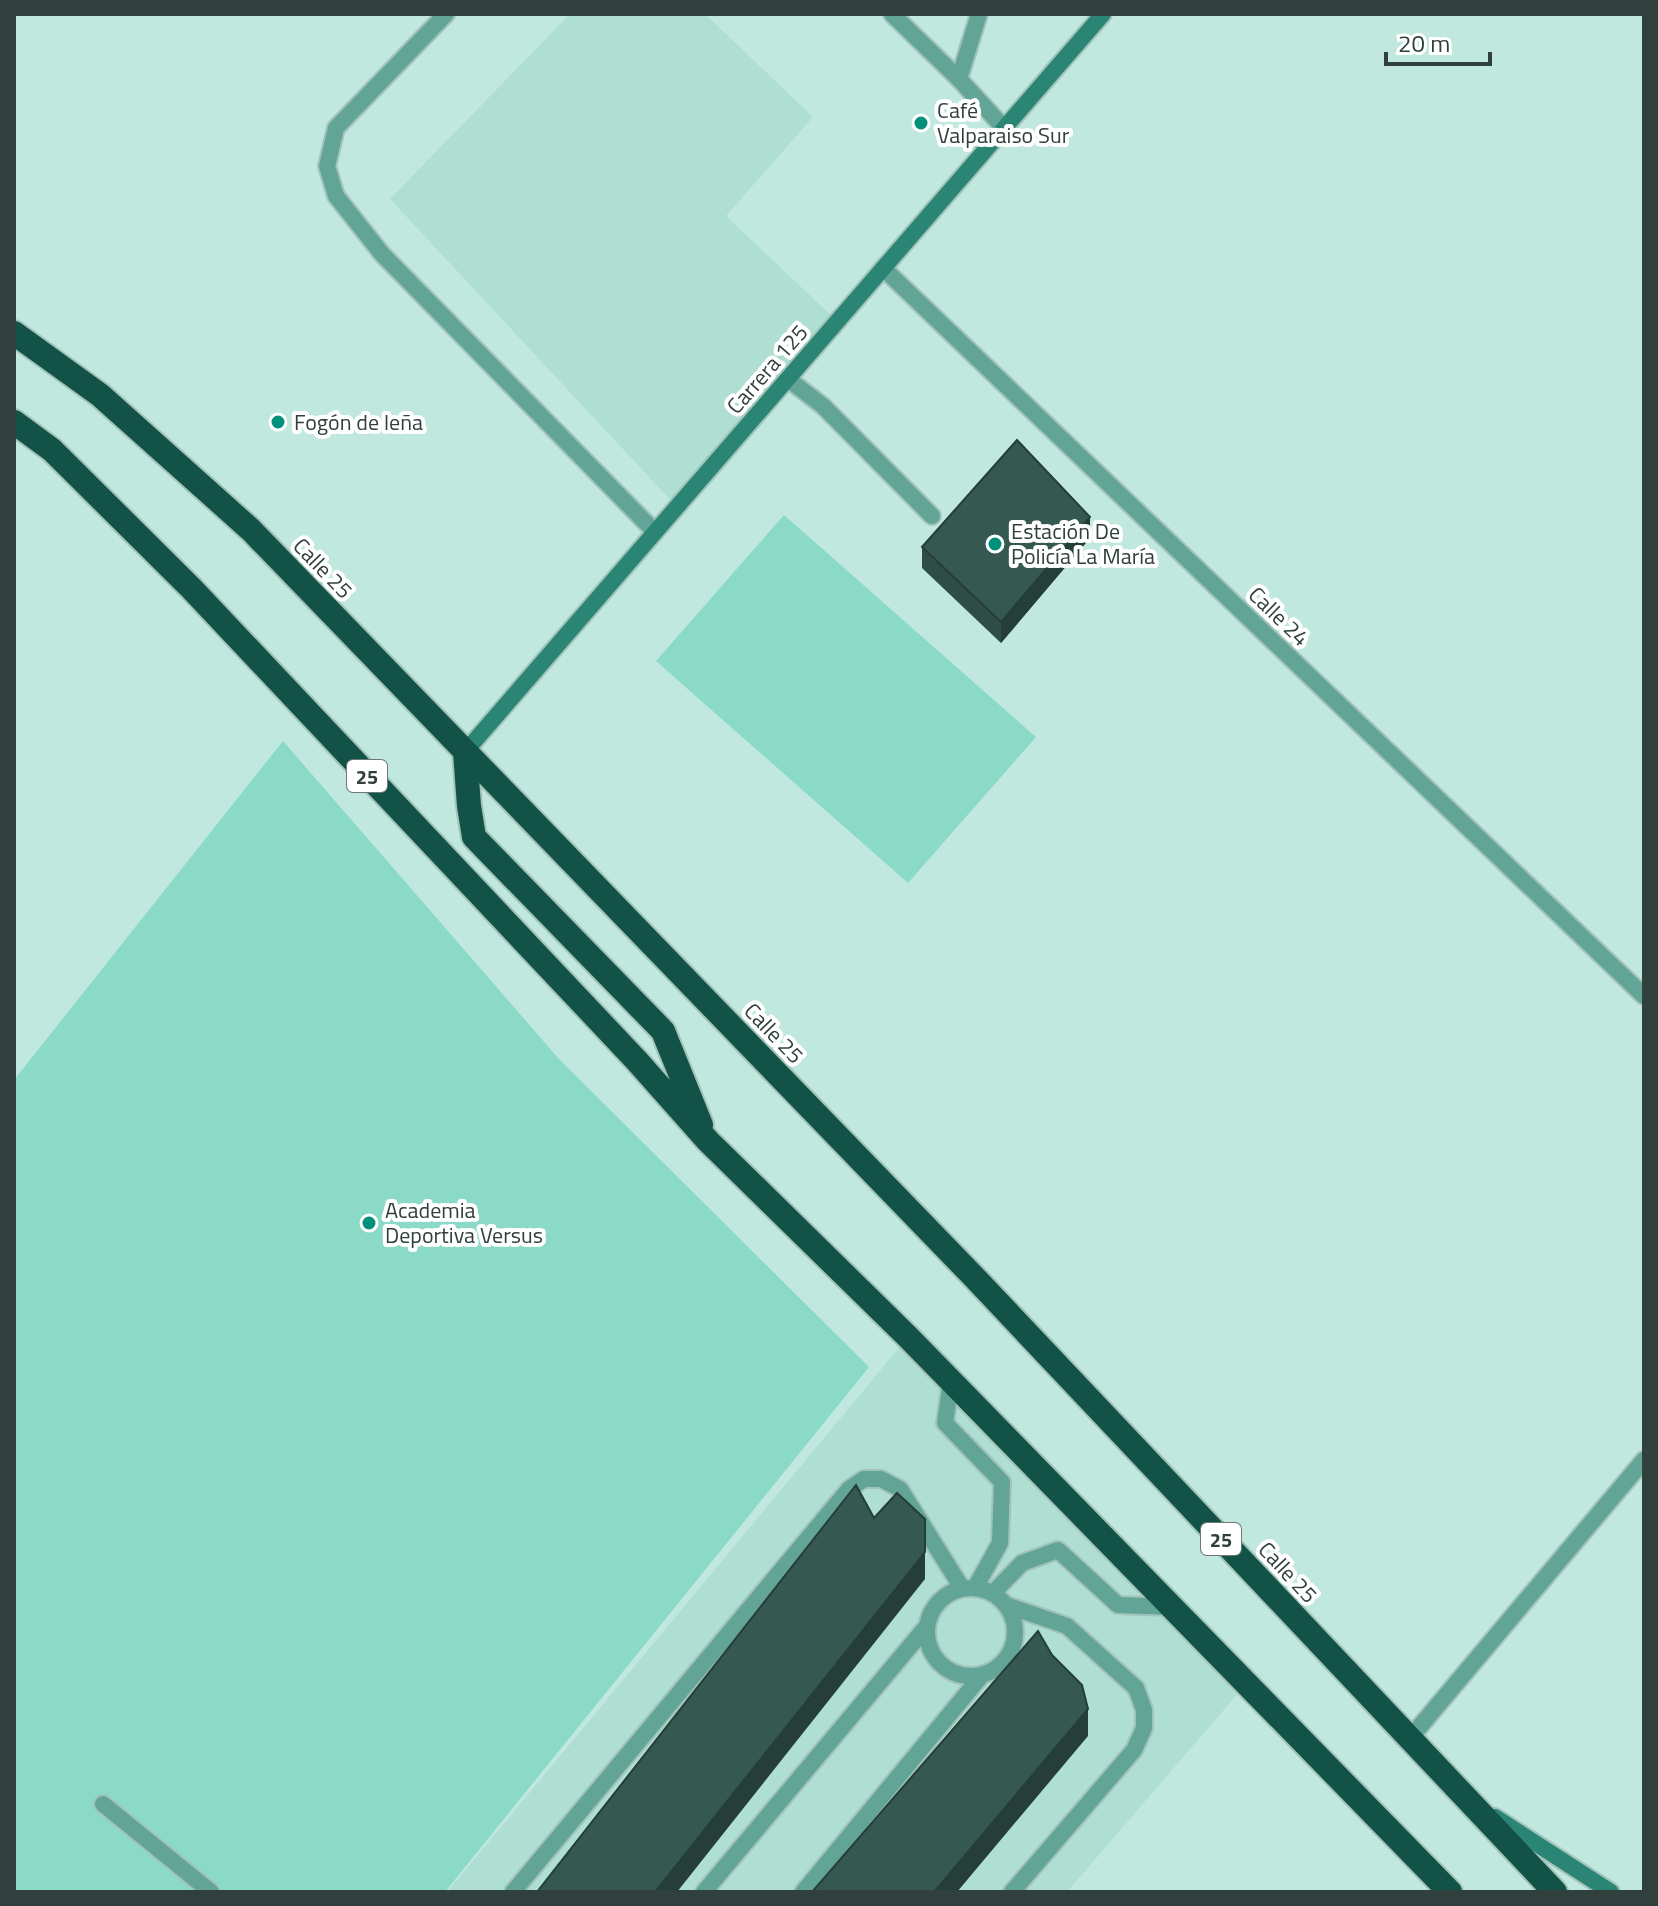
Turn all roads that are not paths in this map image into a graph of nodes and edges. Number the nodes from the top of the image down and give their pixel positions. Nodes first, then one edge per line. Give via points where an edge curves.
1 (446, 14) edge
2 (892, 14) edge
3 (979, 14) edge
4 (1103, 14) edge
5 (959, 79) junction
6 (1004, 128) junction
7 (883, 268) junction
8 (14, 333) edge
9 (788, 379) junction
10 (14, 422) edge
11 (932, 516) dead end
12 (655, 532) junction
13 (465, 752) junction
14 (1644, 996) edge
15 (708, 1141) junction
16 (951, 1381) junction
17 (1644, 1460) edge
18 (969, 1588) junction
19 (1000, 1599) junction
20 (1171, 1607) junction
21 (927, 1626) junction
22 (982, 1675) junction
23 (1411, 1737) junction
24 (1468, 1800) junction
25 (103, 1804) dead end
26 (1409, 1850) junction
27 (211, 1892) edge
28 (513, 1892) edge
29 (704, 1892) edge
30 (803, 1892) edge
31 (1012, 1892) edge
32 (1434, 1892) edge
33 (1450, 1892) edge
34 (1555, 1892) edge
35 (1611, 1892) edge

1 - 12 street via 336,128 327,166 336,196 382,254
2 - 5 street
3 - 5 street
4 - 6 main road, Carrera 125
5 - 6 street
6 - 7 main road, Carrera 125
7 - 9 main road, Carrera 125
7 - 14 street, Calle 24
8 - 13 highway, Calle 25 / 25 via 100,395 251,530
9 - 11 street via 823,406
9 - 12 main road, Carrera 125
10 - 15 highway, 25 via 52,450 192,589
12 - 13 main road, Carrera 125
13 - 15 highway via 474,837 663,1031
13 - 23 highway, Calle 25 / 25
15 - 16 highway, 25
16 - 18 street via 945,1423 1002,1482 1000,1543
16 - 20 highway, 25
17 - 23 street
18 - 19 street
18 - 21 street via 945,1595
18 - 28 street via 900,1489 881,1479 864,1479 849,1489
19 - 20 street via 1022,1563 1058,1550 1118,1605
19 - 22 street via 1014,1620 1015,1638 1010,1654
19 - 31 street via 1067,1626 1136,1688 1144,1710 1144,1728 1134,1750
20 - 26 highway, 25
21 - 22 street via 935,1659 949,1671
21 - 29 street
22 - 30 street
23 - 24 highway, Calle 25 / 25
24 - 34 highway, Calle 25 / 25
24 - 35 main road, Calle 25 / 25
25 - 27 street
26 - 32 main road, 25
26 - 33 highway, 25

